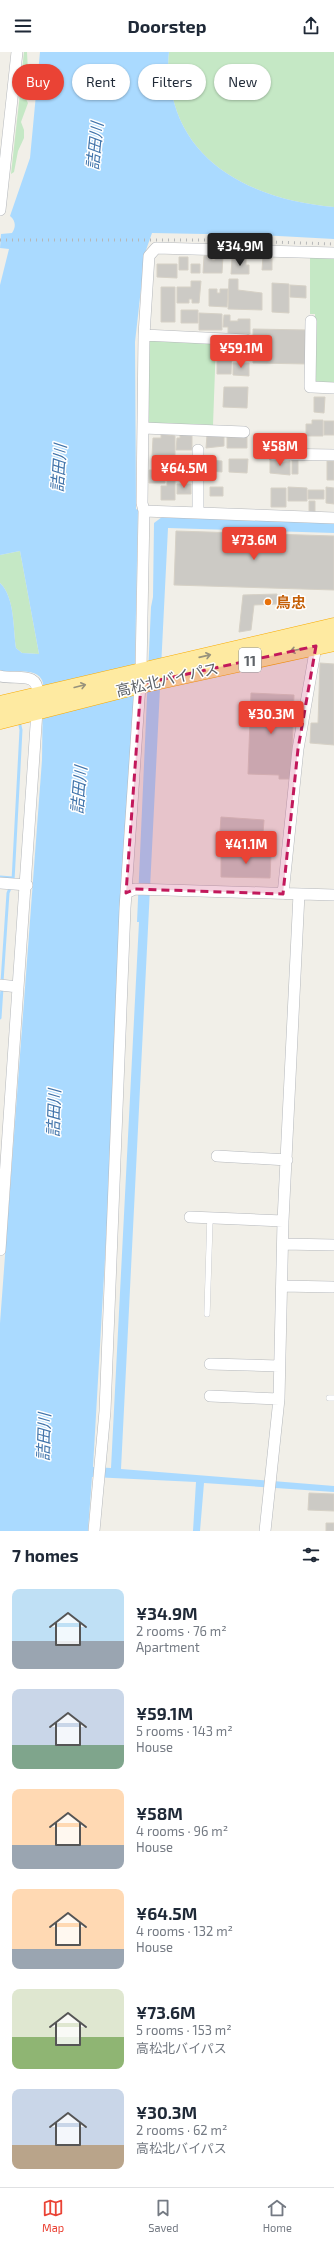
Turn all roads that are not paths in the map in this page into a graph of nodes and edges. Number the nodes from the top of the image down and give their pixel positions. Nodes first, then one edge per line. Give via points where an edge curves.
1 (17, 52) edge
2 (0, 210) edge
3 (334, 253) edge
4 (311, 321) dead end
5 (144, 335) junction
6 (246, 340) dead end
7 (334, 388) edge
8 (143, 428) junction
9 (244, 432) dead end
10 (198, 450) dead end
11 (272, 454) dead end
12 (334, 455) edge
13 (144, 511) junction
14 (198, 513) junction
15 (334, 518) edge
16 (334, 627) edge
17 (334, 642) edge
18 (316, 646) junction
19 (167, 672) junction
20 (0, 676) edge
21 (141, 678) junction
22 (39, 704) junction
23 (0, 705) edge
24 (0, 720) edge
25 (0, 883) edge
26 (22, 884) junction
27 (131, 891) junction
28 (283, 894) junction
29 (299, 894) junction
30 (334, 895) edge
31 (9, 986) edge
32 (217, 1156) dead end
33 (287, 1160) junction
34 (2, 1203) edge
35 (190, 1217) dead end
36 (210, 1218) junction
37 (284, 1221) junction
38 (283, 1244) junction
39 (334, 1245) edge
40 (0, 1250) edge
41 (282, 1286) junction
42 (332, 1287) dead end
43 (207, 1314) dead end
44 (210, 1364) dead end
45 (280, 1366) junction
46 (210, 1396) dead end
47 (279, 1399) junction
48 (94, 1531) edge
49 (265, 1531) edge

1 - 2 street
3 - 5 street via 156,248 149,256
4 - 7 street via 311,387
5 - 6 street
5 - 8 street
8 - 9 street
8 - 13 street
10 - 14 street
11 - 12 street
13 - 14 street
13 - 21 street
14 - 15 street
19 -> 16 highway, 高松北バイパス / 11
17 - 18 highway, 高松北バイパス / 11
18 -> 19 highway, 高松北バイパス / 11
18 - 28 street via 298,749
19 - 21 highway, 高松北バイパス / 11
20 - 22 street via 29,678 35,682
21 - 22 highway, 高松北バイパス / 11
21 - 27 street
22 - 23 highway, 高松北バイパス / 11
22 - 24 highway, 高松北バイパス / 11
22 - 26 street
25 - 26 street
26 - 31 street
27 - 28 street
27 - 48 street via 105,1411
28 - 29 street
29 - 30 street
29 - 33 street
31 - 34 street
32 - 33 street
33 - 37 street
34 - 40 street
35 - 36 street
36 - 37 street
36 - 43 lane
37 - 38 street
38 - 39 street
38 - 41 street
41 - 42 street
41 - 45 street
44 - 45 street
45 - 47 street
46 - 47 street
47 - 49 street

